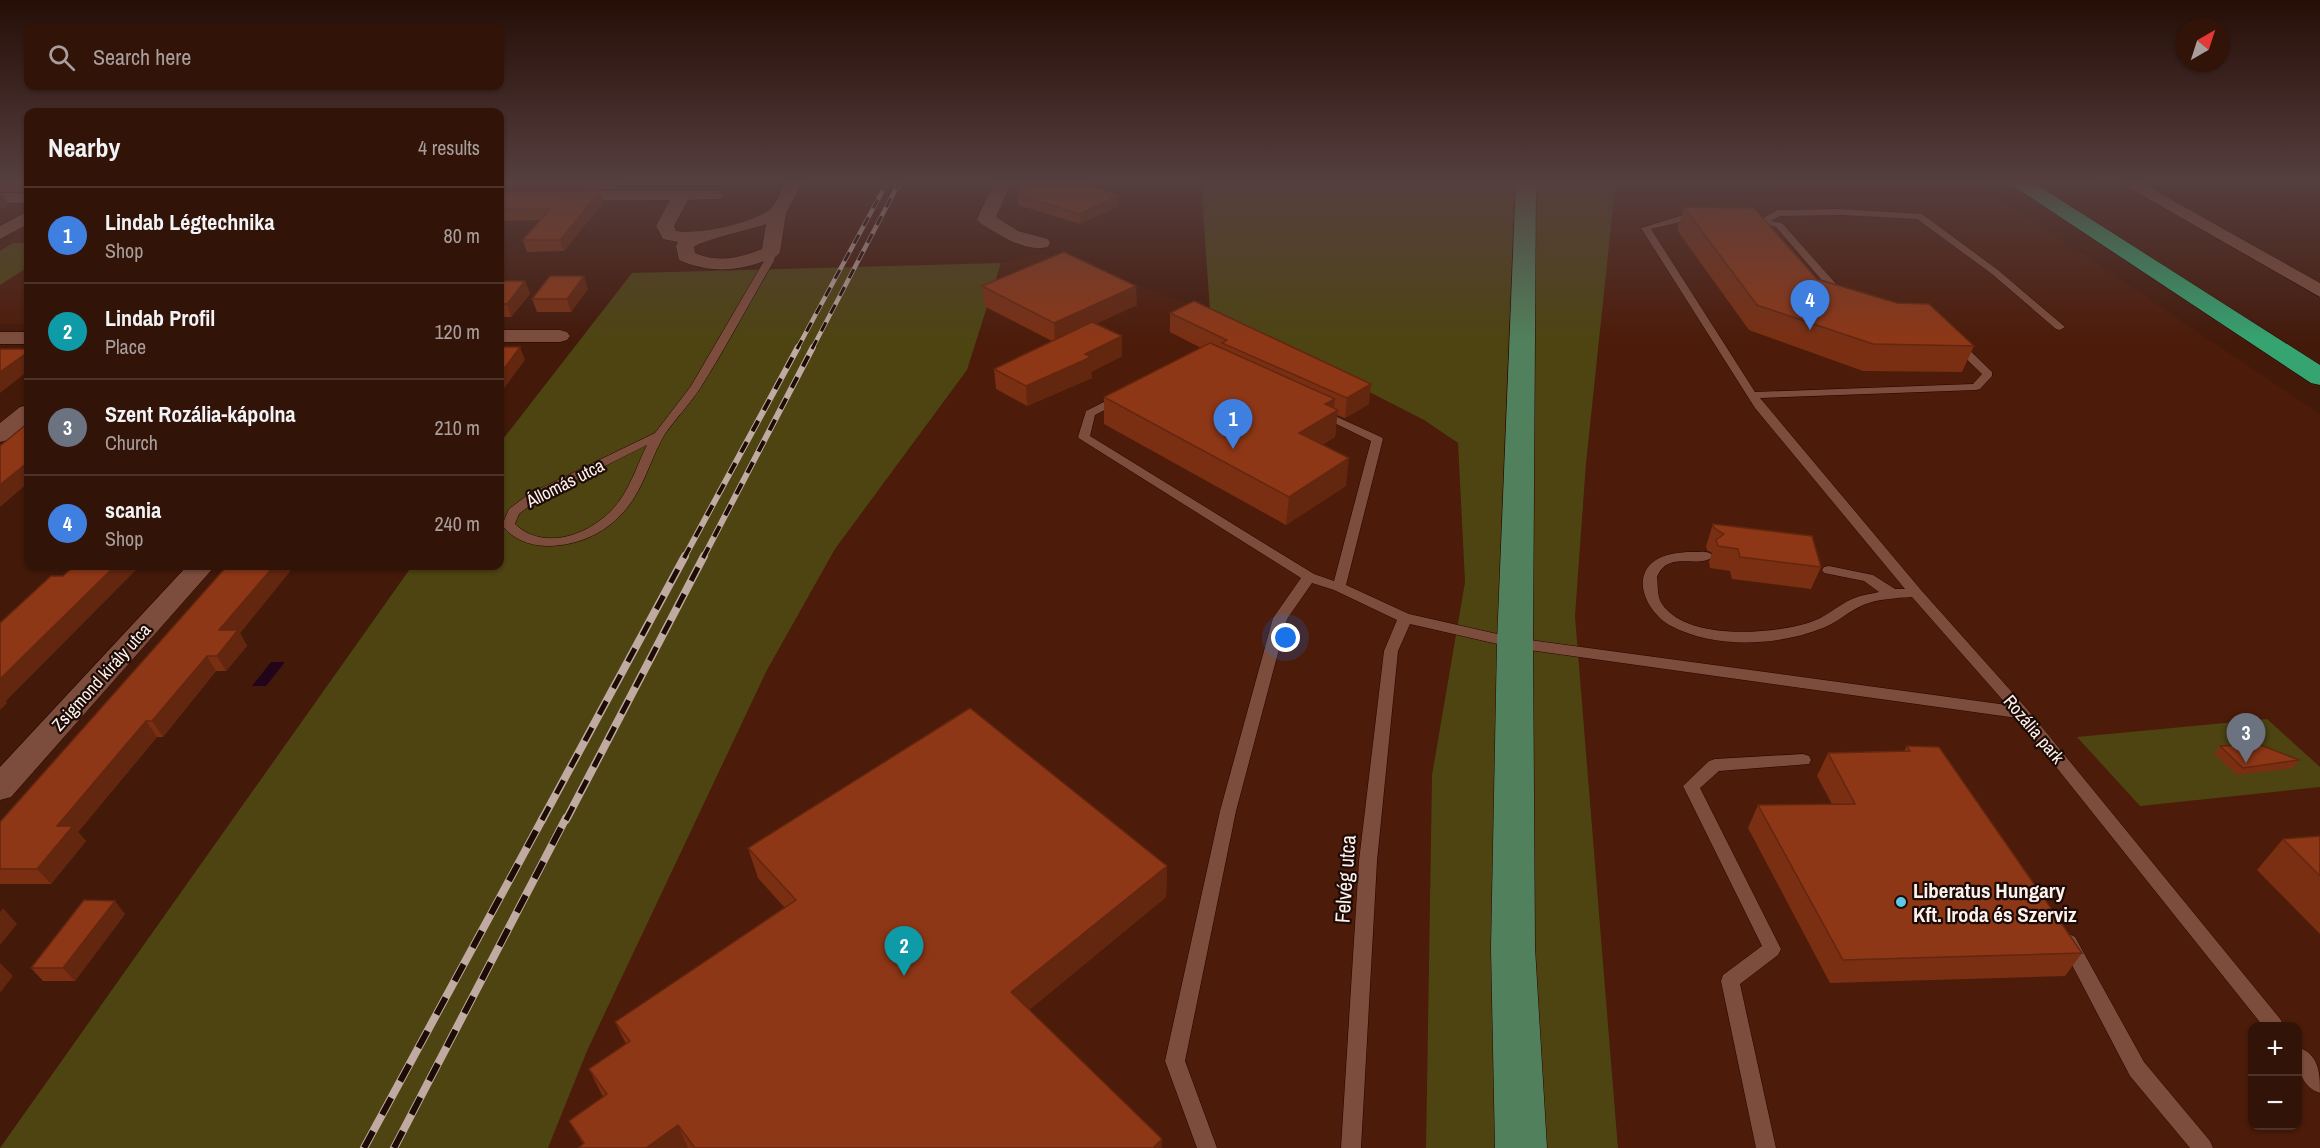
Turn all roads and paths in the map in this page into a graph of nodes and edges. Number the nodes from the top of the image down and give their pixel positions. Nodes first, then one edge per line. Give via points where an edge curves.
1 (671, 235) edge
2 (705, 235) edge
3 (774, 235) edge
4 (1011, 235) edge
5 (1525, 235) edge
6 (1651, 235) edge
7 (1787, 235) edge
8 (1944, 235) edge
9 (2099, 235) edge
10 (2131, 235) edge
11 (2220, 235) edge
12 (694, 238) junction
13 (1041, 243) dead end
14 (771, 252) junction
15 (2320, 291) edge
16 (1849, 306) edge
17 (2060, 327) dead end
18 (1947, 335) edge
19 (504, 336) edge
20 (560, 336) dead end
21 (2, 338) dead end
22 (24, 338) edge
23 (2320, 351) edge
24 (2320, 377) edge
25 (1129, 393) edge
26 (1752, 395) junction
27 (1303, 405) edge
28 (24, 415) edge
29 (0, 435) edge
30 (659, 435) junction
31 (1707, 556) dead end
32 (198, 570) edge
33 (1829, 570) dead end
34 (1309, 577) junction
35 (1339, 587) junction
36 (1891, 593) junction
37 (1916, 593) junction
38 (1405, 618) junction
39 (1515, 643) junction
40 (2022, 713) junction
41 (1803, 759) dead end
42 (0, 788) edge
43 (2060, 928) edge
44 (2271, 1022) edge
45 (2302, 1061) edge
46 (2320, 1084) edge
47 (1207, 1148) edge
48 (1350, 1148) edge
49 (1521, 1148) edge
50 (1766, 1148) edge
51 (2203, 1148) edge

1 - 12 street
2 - 12 street
3 - 14 street, Állomás utca
4 - 13 street
5 - 39 main road
6 - 26 lane, Rozália park
7 - 16 lane
8 - 17 lane
9 - 24 highway
10 - 23 highway
11 - 15 street
12 - 14 street via 685,246 686,256 707,265 740,262
14 - 30 lane, Állomás utca via 685,403
18 - 26 lane via 1988,374 1976,387
19 - 20 street
21 - 22 street
25 - 34 lane via 1090,414 1084,437
26 - 37 lane, Rozália park
27 - 35 lane via 1377,439
28 - 29 street
30 - 30 lane, Állomás utca via 533,497 513,512 508,525 516,535 534,542 584,535 607,522 639,482
31 - 36 lane via 1666,560 1655,566 1649,580 1654,604 1666,615 1707,634 1759,638 1825,623 1857,603
32 - 42 street, Zsigmond király utca
33 - 36 lane via 1868,578
34 - 35 lane
34 - 47 lane via 1280,618 1228,811 1175,1061
35 - 38 lane
36 - 37 lane
37 - 40 lane, Rozália park
38 - 39 lane
38 - 48 lane, Felvég utca via 1391,651 1368,861
39 - 40 lane
39 - 49 main road via 1513,948
40 - 44 lane, Rozália park
41 - 50 lane via 1715,765 1691,786 1772,949 1730,981
43 - 51 lane via 2138,1069
45 - 46 lane

